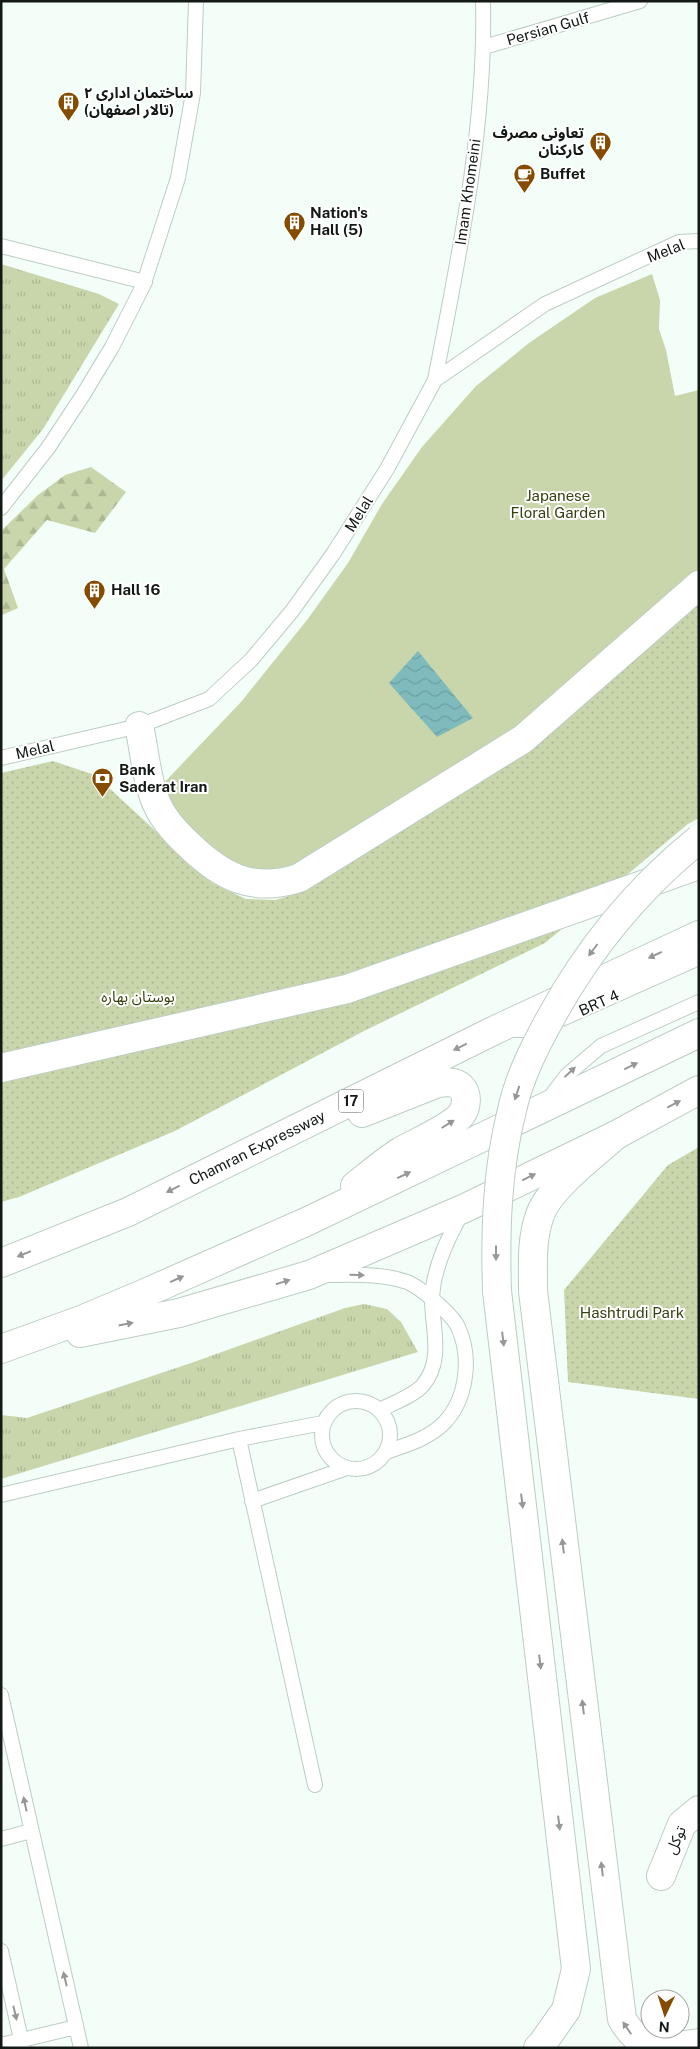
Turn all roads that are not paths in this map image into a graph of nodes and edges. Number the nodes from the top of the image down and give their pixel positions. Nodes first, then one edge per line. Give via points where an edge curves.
1 (196, 1) edge
2 (483, 1) edge
3 (640, 1) edge
4 (484, 47) junction
5 (699, 241) edge
6 (1, 246) edge
7 (145, 282) junction
8 (435, 380) junction
9 (1, 508) edge
10 (699, 586) edge
11 (139, 726) junction
12 (1, 758) edge
13 (699, 839) edge
14 (699, 865) edge
15 (699, 935) edge
16 (699, 958) edge
17 (699, 1002) edge
18 (495, 1030) junction
19 (699, 1033) edge
20 (1, 1068) edge
21 (699, 1090) edge
22 (540, 1110) junction
23 (616, 1135) junction
24 (259, 1146) junction
25 (465, 1208) junction
26 (308, 1221) junction
27 (1, 1263) edge
28 (309, 1274) junction
29 (432, 1298) junction
30 (6, 1348) edge
31 (380, 1410) junction
32 (323, 1423) junction
33 (239, 1439) junction
34 (386, 1452) junction
35 (346, 1468) junction
36 (1, 1495) edge
37 (252, 1501) junction
38 (1, 1695) edge
39 (315, 1785) dead end
40 (699, 1810) edge
41 (31, 1831) junction
42 (1, 1839) edge
43 (661, 1876) dead end
44 (1, 1952) edge
45 (76, 2027) junction
46 (699, 2043) edge
47 (22, 2044) edge
48 (1, 2045) edge
49 (667, 2047) edge
50 (81, 2048) edge
51 (538, 2048) edge

1 - 7 lane via 193,93 180,169
2 - 4 lane, Imam Khomeini
3 - 4 lane, Persian Gulf
4 - 8 lane, Imam Khomeini via 468,203
5 - 8 lane, Melal via 679,242 545,304
6 - 7 lane
7 - 9 lane via 112,348 83,396
8 - 11 lane, Melal via 387,469 334,554 292,611 250,660 209,698
10 - 11 main road via 523,740 298,878 281,884 267,885 237,879 206,861 174,831 153,796
11 - 12 lane, Melal
13 -> 51 main road, bridge via 648,884 585,960 530,1060 512,1108 504,1144 496,1224 497,1291 576,1969 566,2010
14 - 20 main road via 347,989
15 -> 18 main road, Chamran Expressway / 17
16 - 18 lane, BRT 4 via 564,1018 530,1030
22 -> 17 lane via 567,1075 601,1046
18 -> 24 main road, Chamran Expressway / 17
22 -> 19 main road
23 -> 21 main road
26 -> 22 main road
25 -> 23 main road
49 -> 23 main road via 631,2035 622,2020 533,1291 535,1233 550,1195
26 -> 24 main road via 400,1152 461,1115 466,1097 460,1086 450,1082 438,1083 377,1108
24 -> 27 main road, Chamran Expressway / 17 via 128,1212
25 - 28 main road
25 - 29 lane via 448,1237
30 -> 26 main road via 134,1298
28 -> 29 lane via 369,1275 407,1282
30 -> 28 main road via 179,1313
29 - 31 lane via 436,1337 432,1370 422,1386
29 - 34 lane via 457,1326 464,1346 464,1381 459,1401 442,1425 419,1441
31 - 32 lane via 370,1403 348,1401 337,1405
31 - 34 lane via 390,1430
32 - 33 lane
32 - 35 lane via 321,1434 328,1455
33 - 36 lane
33 - 37 lane
34 - 35 lane via 369,1466
35 - 37 lane
37 - 39 lane
41 -> 38 lane
40 - 43 main road, توکل via 682,1824
41 - 42 lane
45 -> 41 lane
44 -> 47 lane
45 - 47 lane
45 - 50 lane
46 - 49 main road
47 - 48 lane

